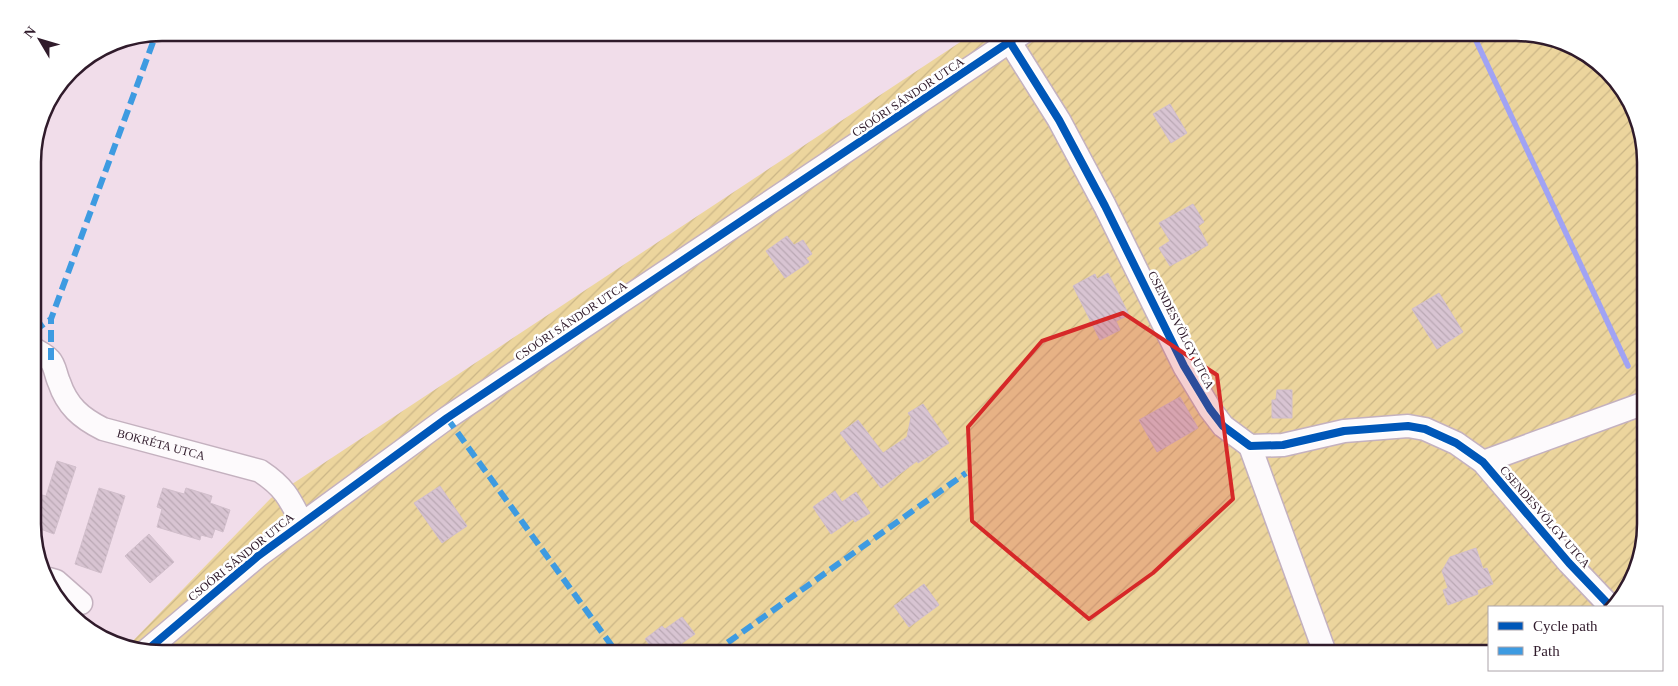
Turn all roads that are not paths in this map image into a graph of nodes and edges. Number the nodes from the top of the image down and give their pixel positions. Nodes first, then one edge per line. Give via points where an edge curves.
1 (1010, 41) edge
2 (1019, 41) edge
3 (41, 354) edge
4 (1637, 406) edge
5 (1250, 446) junction
6 (1483, 462) junction
7 (302, 522) junction
8 (56, 580) edge
9 (80, 602) dead end
10 (1607, 603) edge
11 (154, 644) edge
12 (1321, 644) edge

1 - 7 street, CSOÓRI SÁNDOR UTCA via 455,412
2 - 5 street, CSENDESVÖLGY UTCA via 1184,366 1223,426
3 - 7 street, BOKRÉTA UTCA via 51,360 67,400 89,422 104,429 260,471 289,496
4 - 6 street
5 - 6 street, CSENDESVÖLGY UTCA via 1283,445 1344,431 1408,426 1425,429 1456,443
5 - 12 street
6 - 10 street, CSENDESVÖLGY UTCA
7 - 11 street, CSOÓRI SÁNDOR UTCA
8 - 9 street

